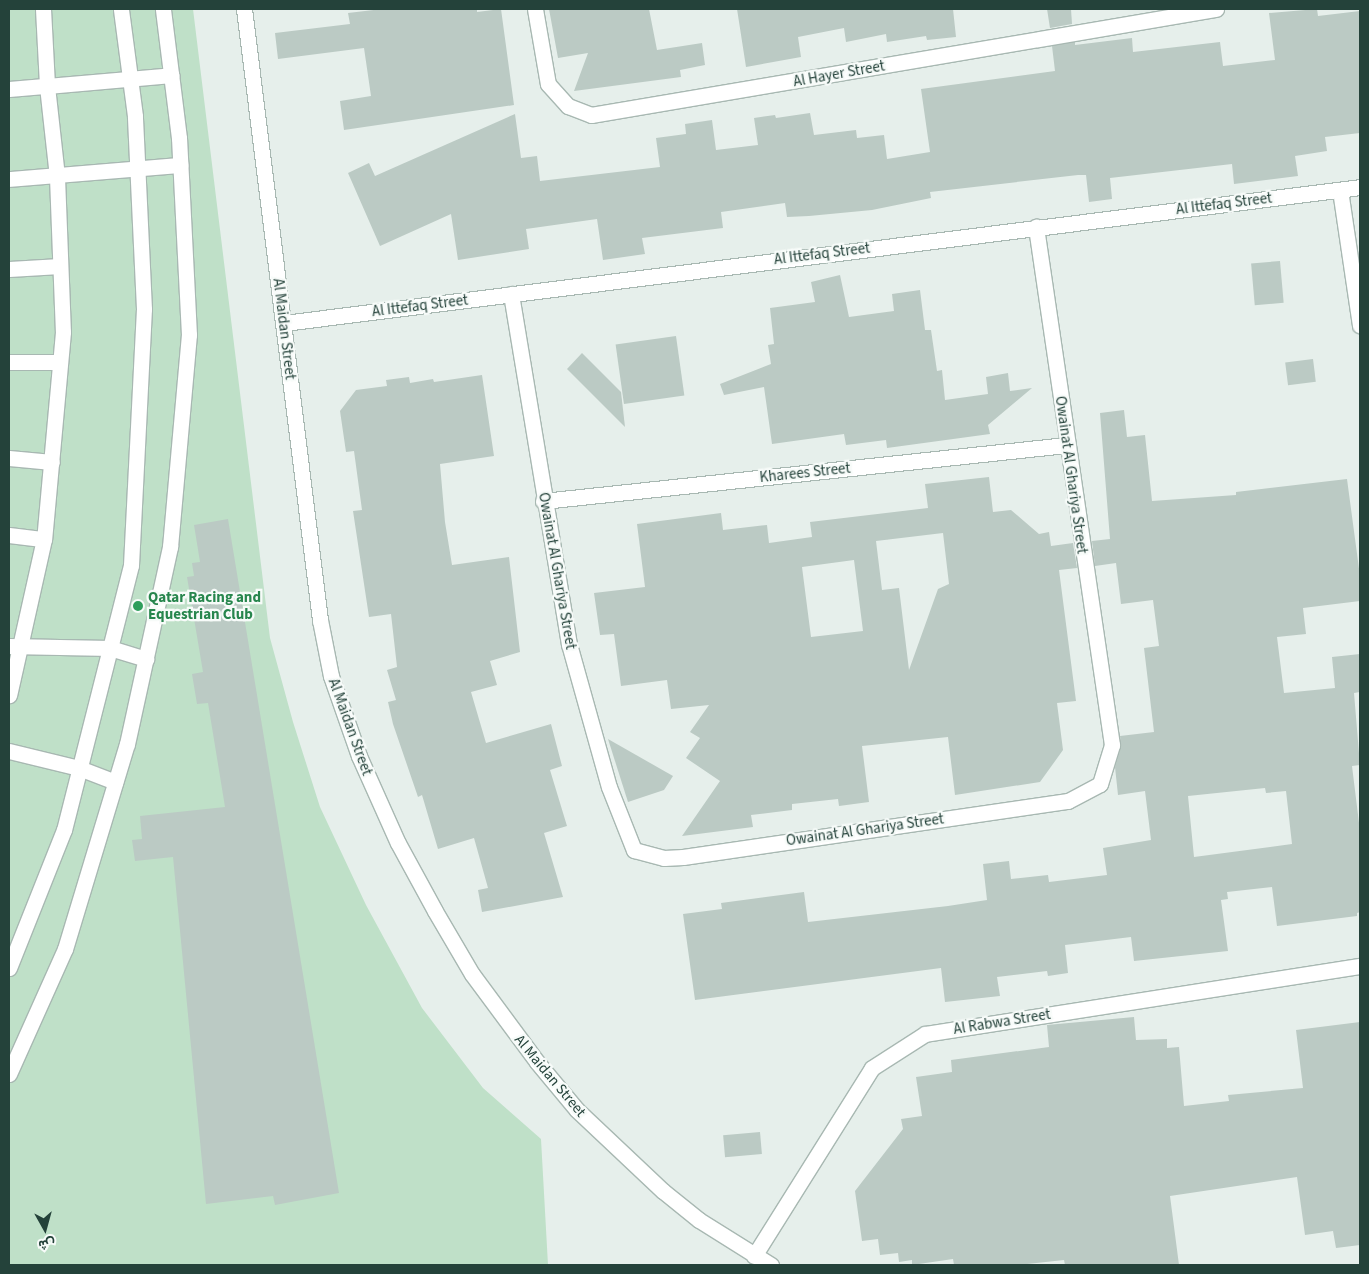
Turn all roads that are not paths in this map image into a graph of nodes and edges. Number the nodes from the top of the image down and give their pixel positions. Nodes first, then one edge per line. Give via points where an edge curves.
1 (43, 9) edge
2 (121, 9) edge
3 (163, 9) edge
4 (244, 9) edge
5 (535, 9) edge
6 (1216, 9) edge
7 (172, 75) junction
8 (130, 79) junction
9 (47, 86) junction
10 (9, 89) edge
11 (180, 165) junction
12 (138, 167) junction
13 (56, 177) junction
14 (9, 179) edge
15 (1360, 188) edge
16 (1340, 190) junction
17 (1036, 227) junction
18 (60, 266) junction
19 (9, 269) edge
20 (511, 294) junction
21 (284, 323) junction
22 (1360, 326) edge
23 (9, 362) edge
24 (60, 362) junction
25 (1066, 445) junction
26 (9, 458) edge
27 (52, 462) junction
28 (544, 500) junction
29 (9, 535) edge
30 (44, 540) junction
31 (15, 647) edge
32 (110, 648) junction
33 (146, 659) junction
34 (9, 695) edge
35 (9, 750) edge
36 (79, 768) junction
37 (116, 782) junction
38 (1360, 966) edge
39 (9, 968) edge
40 (9, 1074) edge
41 (754, 1256) junction
42 (771, 1265) edge

1 - 9 street
2 - 8 street
3 - 7 street
4 - 21 street, Al Maidan Street
5 - 6 street, Al Hayer Street via 548,84 568,106 591,114
7 - 8 street
7 - 11 street
8 - 9 street
8 - 12 street
9 - 10 street
9 - 13 street
11 - 12 street
11 - 33 street via 188,335 170,547
12 - 13 street
12 - 32 street via 144,309 131,565
13 - 14 street
13 - 18 street
15 - 16 street, Al Ittefaq Street
16 - 17 street, Al Ittefaq Street
16 - 22 street
17 - 20 street, Al Ittefaq Street
17 - 25 street, Owainat Al Ghariya Street
18 - 19 street
18 - 24 street via 63,332
20 - 21 street, Al Ittefaq Street
20 - 28 street, Owainat Al Ghariya Street
21 - 41 street, Al Maidan Street via 320,620 331,676 348,729 398,843 472,974 506,1024 577,1110 699,1220
23 - 24 street
24 - 27 street
25 - 28 street, Kharees Street
25 - 28 street, Owainat Al Ghariya Street via 1112,745 1100,784 1068,801 683,857 664,858 634,850 609,787 569,644
26 - 27 street
27 - 30 street
29 - 30 street
30 - 31 street
31 - 32 street
31 - 34 street
32 - 33 street
32 - 36 street
33 - 37 street
35 - 36 street
36 - 37 street
36 - 39 street via 64,830
37 - 40 street via 65,949
38 - 41 street, Al Rabwa Street via 925,1034 872,1068
41 - 42 street, Al Maidan Street

